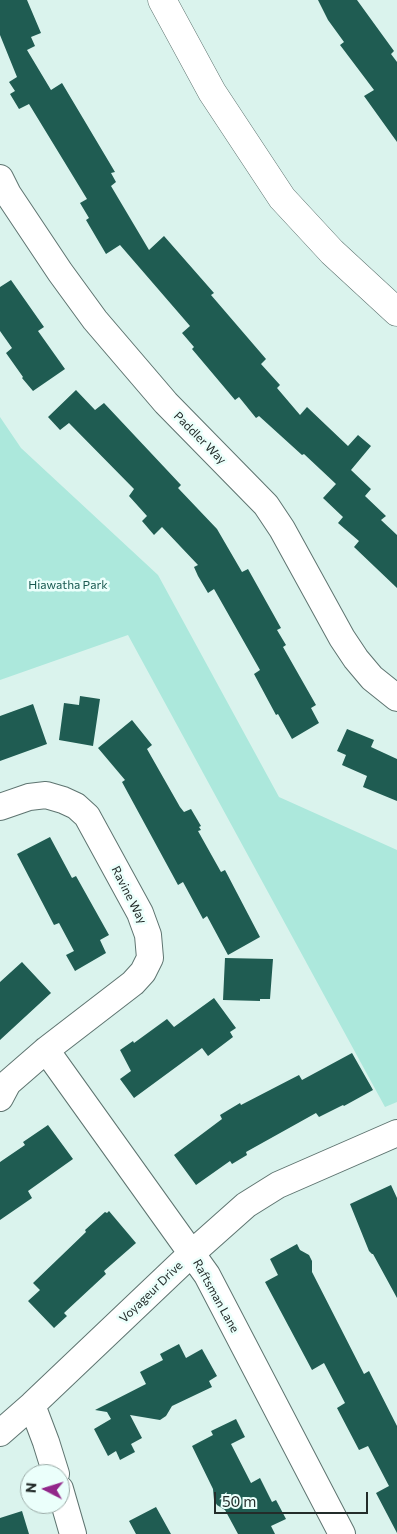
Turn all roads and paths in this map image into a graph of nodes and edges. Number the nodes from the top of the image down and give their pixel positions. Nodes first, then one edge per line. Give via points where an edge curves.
1 (162, 0) edge
2 (0, 178) edge
3 (397, 312) edge
4 (397, 698) edge
5 (0, 807) edge
6 (46, 1050) junction
7 (0, 1098) edge
8 (397, 1133) edge
9 (192, 1253) junction
10 (32, 1405) junction
11 (0, 1434) edge
12 (53, 1464) edge
13 (67, 1514) edge
14 (73, 1534) edge
15 (342, 1534) edge

1 - 3 main road via 212,92 282,198 332,252
2 - 4 street, Paddler Way via 95,320 166,403 266,505 351,652 372,678
5 - 6 street, Ravine Way via 29,796 46,795 76,806 87,816 140,913 148,935 150,958 133,984
6 - 7 street, Ravine Way via 8,1083
6 - 9 street, Raftsman Lane
8 - 9 street, Voyageur Drive via 278,1185 246,1205
9 - 10 street, Voyageur Drive
9 - 15 street, Raftsman Lane via 208,1275
10 - 11 street, Voyageur Drive
10 - 12 street
13 - 14 street

